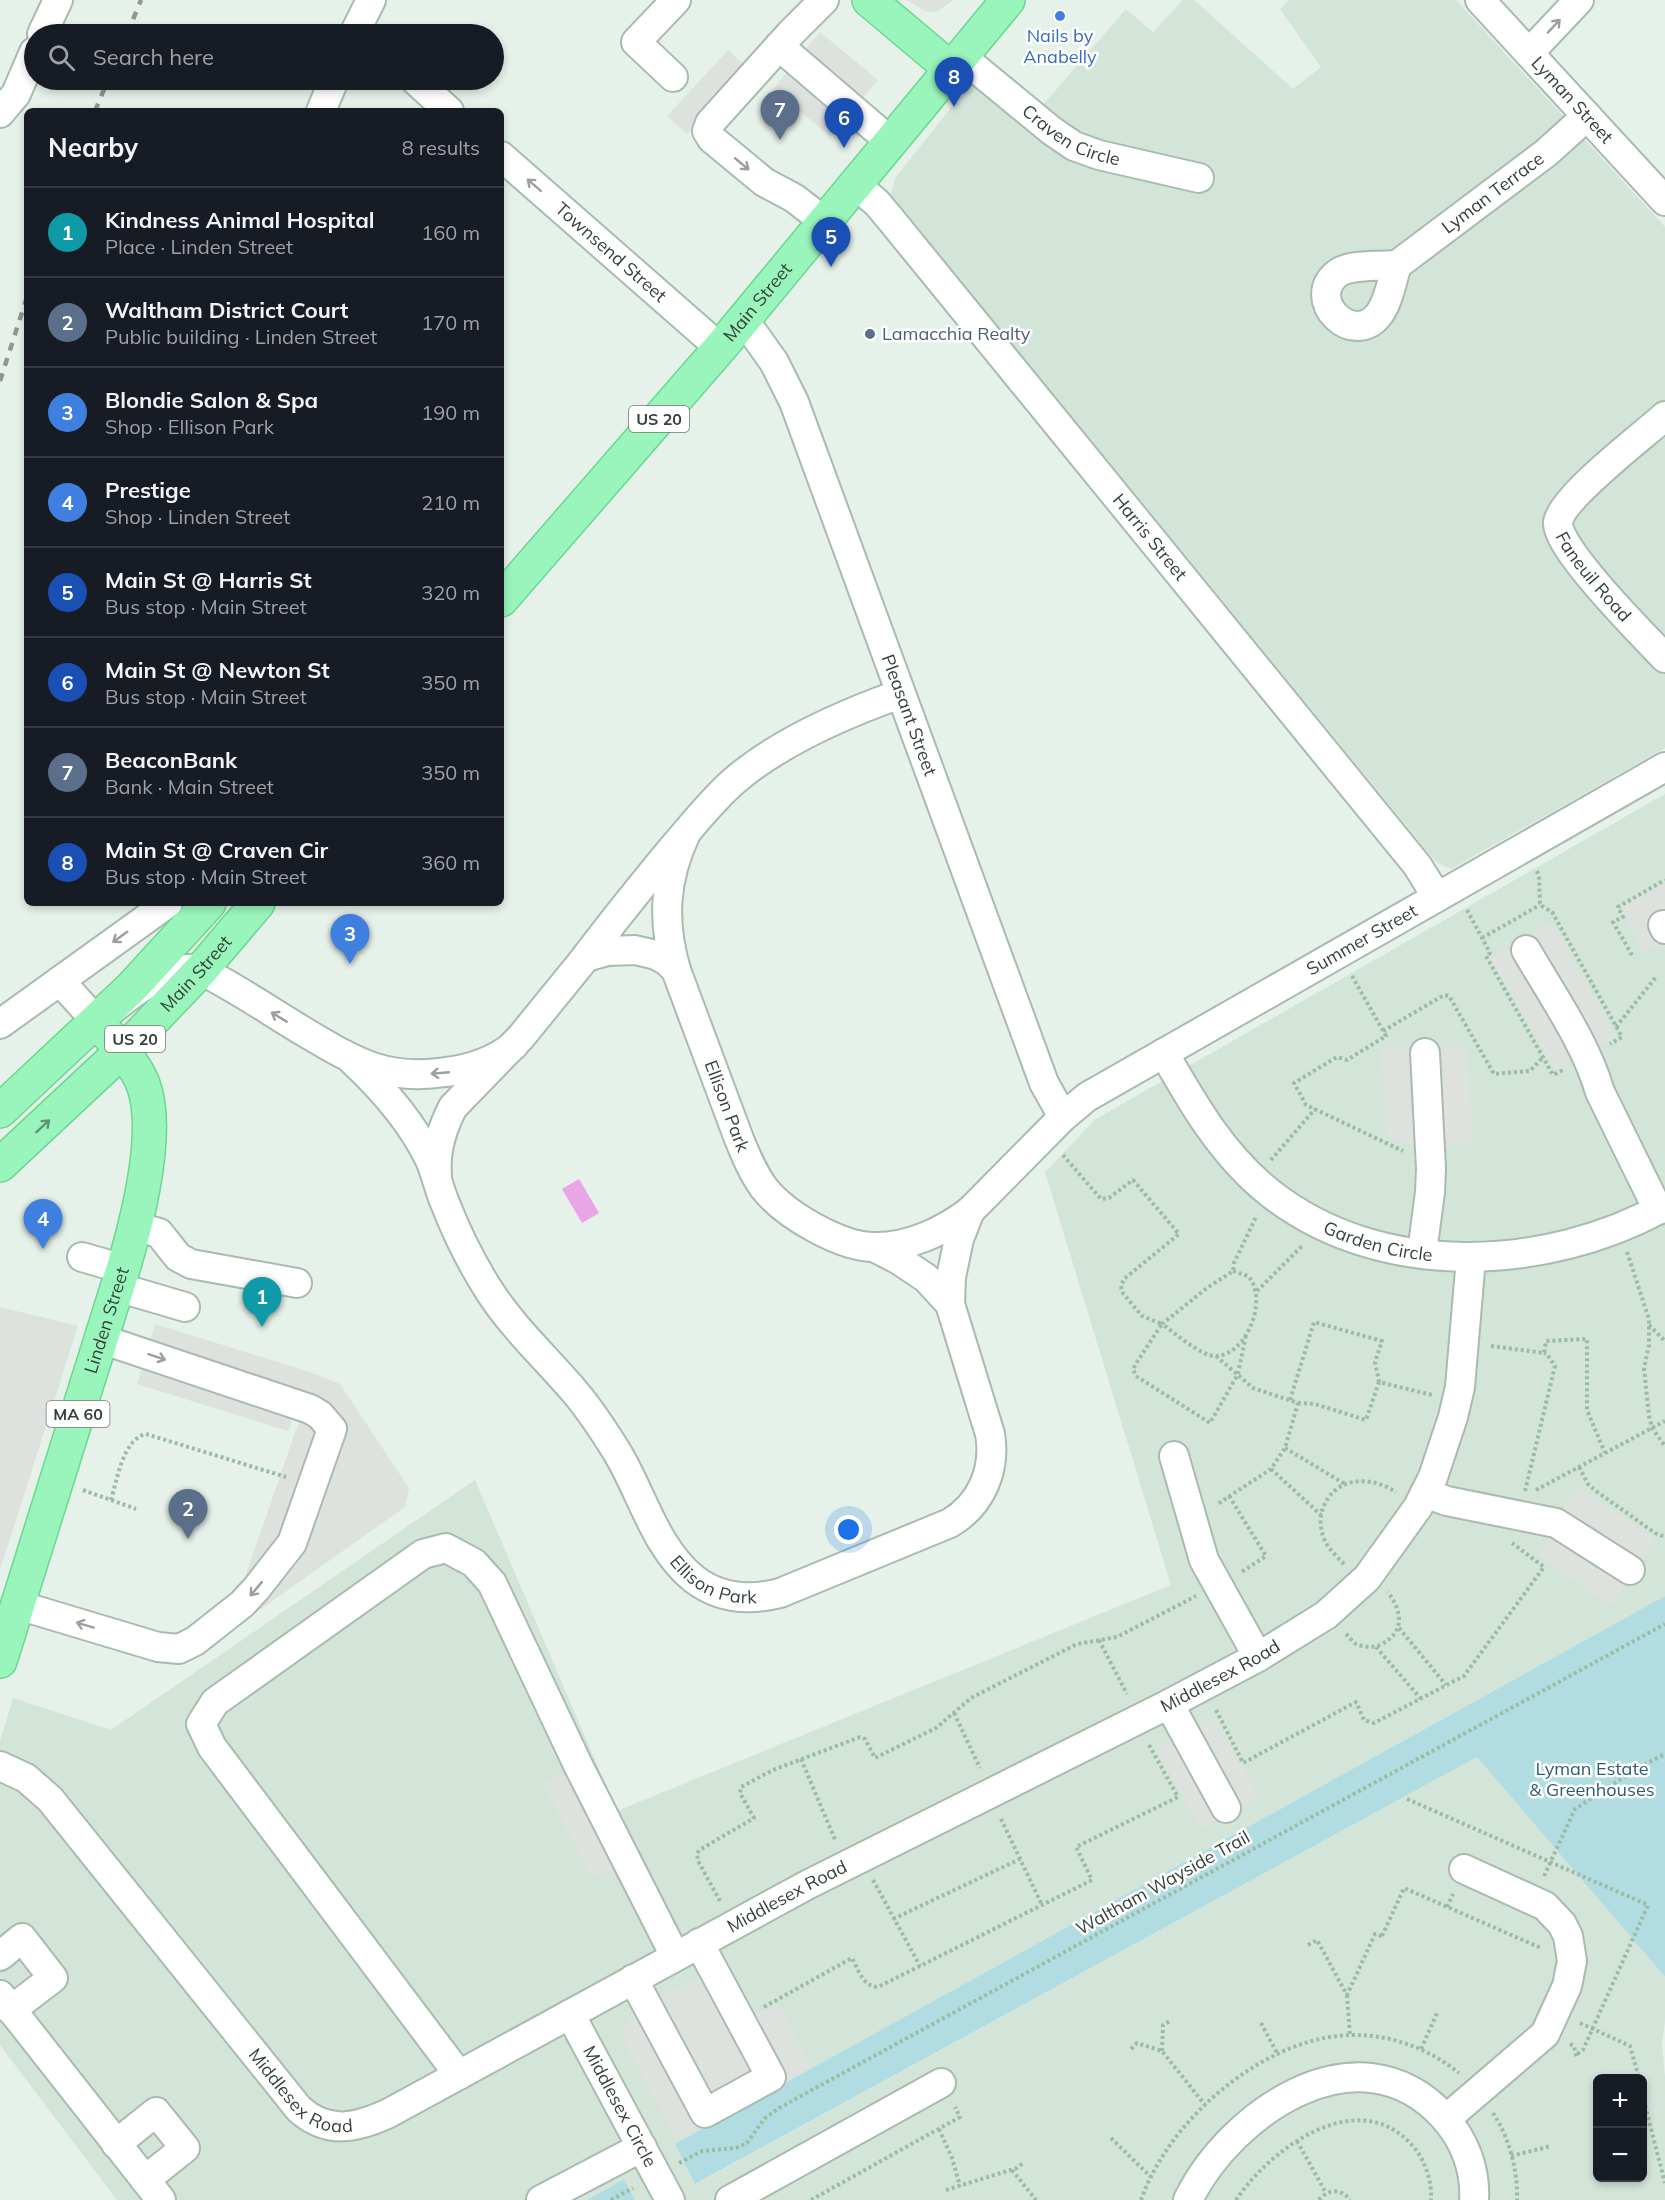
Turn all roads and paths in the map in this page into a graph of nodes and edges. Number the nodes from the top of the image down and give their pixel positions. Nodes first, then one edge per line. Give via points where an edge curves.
1 (58, 0) edge
2 (371, 0) edge
3 (676, 0) edge
4 (824, 0) edge
5 (868, 0) edge
6 (1008, 0) edge
7 (1480, 0) edge
8 (1579, 0) edge
9 (47, 24) edge
10 (361, 24) edge
11 (779, 45) junction
12 (1529, 53) junction
13 (956, 63) junction
14 (24, 75) edge
15 (673, 77) dead end
16 (330, 90) edge
17 (426, 90) edge
18 (322, 108) edge
19 (446, 108) edge
20 (0, 113) edge
21 (1587, 117) junction
22 (891, 142) junction
23 (504, 159) edge
24 (1199, 178) dead end
25 (856, 184) junction
26 (1665, 201) edge
27 (825, 222) junction
28 (1397, 265) dead end
29 (744, 320) junction
30 (720, 348) junction
31 (1665, 416) edge
32 (506, 586) edge
33 (1665, 658) edge
34 (900, 694) junction
35 (1665, 767) edge
36 (686, 833) junction
37 (1665, 880) edge
38 (1450, 901) junction
39 (164, 906) edge
40 (206, 906) edge
41 (255, 906) edge
42 (1540, 906) dead end
43 (1482, 938) junction
44 (1526, 950) dead end
45 (1632, 955) dead end
46 (586, 957) junction
47 (201, 970) junction
48 (676, 970) junction
49 (1349, 970) dead end
50 (1656, 977) dead end
51 (60, 981) junction
52 (97, 1022) junction
53 (0, 1024) edge
54 (1616, 1027) dead end
55 (1383, 1031) junction
56 (513, 1046) junction
57 (122, 1052) junction
58 (1164, 1053) junction
59 (1425, 1053) dead end
60 (1543, 1057) junction
61 (352, 1060) junction
62 (1572, 1065) dead end
63 (1315, 1109) junction
64 (0, 1112) edge
65 (1063, 1117) junction
66 (1058, 1150) dead end
67 (1269, 1162) dead end
68 (1431, 1164) junction
69 (0, 1166) edge
70 (437, 1180) junction
71 (1662, 1208) edge
72 (970, 1211) junction
73 (1258, 1211) dead end
74 (134, 1226) junction
75 (1306, 1241) dead end
76 (874, 1247) junction
77 (1625, 1247) dead end
78 (1422, 1253) junction
79 (82, 1257) dead end
80 (1471, 1258) junction
81 (1233, 1271) junction
82 (120, 1278) junction
83 (297, 1283) dead end
84 (1257, 1291) junction
85 (950, 1304) junction
86 (185, 1307) dead end
87 (1162, 1324) junction
88 (1649, 1325) junction
89 (1246, 1335) junction
90 (101, 1339) junction
91 (1665, 1341) edge
92 (1488, 1345) dead end
93 (1544, 1353) junction
94 (1215, 1356) junction
95 (1238, 1374) junction
96 (1379, 1382) junction
97 (1435, 1396) dead end
98 (1290, 1400) junction
99 (1298, 1403) junction
100 (1665, 1421) edge
101 (1652, 1428) junction
102 (1665, 1446) edge
103 (1285, 1448) junction
104 (1605, 1453) junction
105 (1174, 1456) dead end
106 (1579, 1467) junction
107 (1271, 1469) junction
108 (57, 1480) junction
109 (1345, 1484) junction
110 (313, 1485) junction
111 (1413, 1494) junction
112 (1229, 1496) junction
113 (111, 1500) junction
114 (136, 1509) dead end
115 (1321, 1515) junction
116 (1193, 1520) junction
117 (1665, 1537) edge
118 (1510, 1541) dead end
119 (1347, 1567) dead end
120 (1630, 1570) dead end
121 (1231, 1579) dead end
122 (1386, 1589) dead end
123 (1199, 1594) dead end
124 (18, 1605) junction
125 (1665, 1624) edge
126 (1399, 1628) junction
127 (1342, 1630) dead end
128 (1099, 1640) junction
129 (1376, 1647) junction
130 (1258, 1657) junction
131 (0, 1661) edge
132 (1446, 1685) junction
133 (1420, 1699) junction
134 (1130, 1700) dead end
135 (1169, 1704) junction
136 (1214, 1706) dead end
137 (954, 1713) junction
138 (1147, 1742) dead end
139 (1665, 1754) edge
140 (801, 1759) junction
141 (0, 1766) edge
142 (983, 1774) dead end
143 (1226, 1808) dead end
144 (999, 1815) dead end
145 (838, 1845) dead end
146 (1020, 1859) junction
147 (1464, 1869) dead end
148 (872, 1879) dead end
149 (1533, 1899) junction
150 (1042, 1905) junction
151 (723, 1908) dead end
152 (893, 1919) junction
153 (1308, 1945) dead end
154 (687, 1950) junction
155 (0, 1956) edge
156 (1572, 1962) junction
157 (920, 1966) junction
158 (633, 1979) junction
159 (1347, 1995) junction
160 (6, 2003) edge
161 (757, 2008) dead end
162 (1438, 2012) dead end
163 (570, 2014) junction
164 (1170, 2021) dead end
165 (1261, 2024) dead end
166 (1350, 2035) dead end
167 (1630, 2046) dead end
168 (1131, 2049) dead end
169 (1421, 2049) dead end
170 (1162, 2051) junction
171 (1638, 2074) edge
172 (459, 2075) junction
173 (941, 2083) joint
174 (1205, 2104) junction
175 (1647, 2113) edge
176 (1446, 2119) junction
177 (939, 2129) junction
178 (1111, 2138) dead end
179 (1297, 2141) junction
180 (116, 2144) junction
181 (1551, 2146) dead end
182 (642, 2147) junction
183 (1511, 2156) dead end
184 (681, 2162) dead end
185 (1023, 2163) dead end
186 (1011, 2170) junction
187 (1151, 2178) junction
188 (1665, 2183) edge
189 (960, 2186) junction
190 (633, 2188) dead end
191 (153, 2190) edge
192 (946, 2190) dead end
193 (825, 2192) junction
194 (1326, 2193) junction
195 (541, 2200) edge
196 (611, 2200) edge
197 (670, 2200) edge
198 (730, 2200) edge
199 (811, 2200) edge
200 (828, 2200) edge
201 (1036, 2200) edge
202 (1141, 2200) edge
203 (1188, 2200) edge
204 (1236, 2200) edge
205 (1319, 2200) edge
206 (1350, 2200) edge
207 (1431, 2200) edge
208 (1474, 2200) edge

1 - 9 street
2 - 10 street
3 - 15 street via 636,42
4 - 11 street
5 - 13 main road
6 - 13 main road, Main Street / US 20
7 - 12 street, Lyman Street
12 -> 8 street
11 - 22 street
11 -> 27 street via 707,131 769,186 794,198
12 - 21 street, Lyman Street
13 - 22 main road, Main Street / US 20
13 - 24 street, Craven Circle via 1074,146 1099,156
14 - 20 street via 16,94
16 - 18 street
17 - 19 street
21 - 26 street, Lyman Street
21 - 28 street, Lyman Terrace via 1546,153
22 - 25 main road, Main Street / US 20
30 -> 23 street, Townsend Street
25 - 27 main road, Main Street / US 20
25 - 38 street, Harris Street via 892,220
27 - 29 main road, Main Street / US 20
29 - 30 main road, Main Street / US 20
29 - 34 street, Pleasant Street via 774,362 794,402
30 - 32 main road, Main Street / US 20
31 - 33 street, Faneuil Road via 1590,482 1558,522 1561,536 1574,556
34 - 36 street, Ellison Park via 858,710 760,761 723,792
34 - 65 street, Pleasant Street via 1044,1083
35 - 38 street, Summer Street
36 - 46 street, Ellison Park
36 - 48 street, Ellison Park via 674,861 667,895
37 - 45 path via 1618,907 1623,917 1613,922
38 - 43 path
38 - 58 street, Summer Street
39 -> 51 street
40 - 52 main road, Main Street / US 20
41 - 47 main road, Main Street / US 20
42 - 43 path
43 - 60 path via 1490,953 1486,956
44 - 71 street via 1585,1053 1600,1092
46 - 48 street via 635,950 656,955
46 - 56 street, Ellison Park
47 - 52 street via 185,968 165,975 135,992
47 - 57 main road, Main Street / US 20
61 -> 47 street, Ellison Park
48 - 76 street, Ellison Park via 739,1139 759,1181 798,1218 828,1234
49 - 55 path
50 - 54 path
51 - 52 street
51 - 53 street
52 - 57 main road, Linden Street / MA 60
52 - 64 main road, Main Street / US 20
55 - 60 path via 1444,995 1449,996 1494,1074 1530,1071
55 - 63 path via 1386,1036 1347,1060 1336,1057 1294,1083 1306,1105
56 -> 61 street, Ellison Park via 477,1065 438,1074 388,1072
56 - 70 street, Ellison Park via 453,1107 439,1146
69 -> 57 main road, Main Street / US 20
57 - 74 main road, Linden Street / MA 60 via 143,1084 148,1107 146,1165
58 - 65 street, Summer Street via 1087,1097
58 - 78 street, Garden Circle via 1218,1139 1270,1194 1341,1233
59 - 68 street
60 - 62 path via 1553,1075
61 - 70 street, Ellison Park via 410,1126
63 - 67 path
63 - 68 path
65 - 72 street, Ellison Park
66 - 87 path via 1101,1199 1109,1198 1133,1180 1179,1234 1124,1279 1121,1286 1142,1316
68 - 78 street
70 - 85 street, Ellison Park via 456,1231 490,1292 596,1420 625,1465 676,1562 703,1585 722,1594 754,1598 793,1588 950,1522 973,1503 989,1474 992,1446
71 - 80 street, Garden Circle via 1559,1247
72 - 76 street, Ellison Park via 929,1235 899,1245
72 - 85 street, Ellison Park via 959,1239
73 - 81 path
74 - 82 main road, Linden Street / MA 60
74 - 83 street via 159,1233 178,1257 191,1264
75 - 84 path
76 - 85 street, Ellison Park via 926,1278
77 - 88 path
78 - 80 street, Garden Circle
79 - 82 street
80 - 111 street, Middlesex Road via 1460,1387 1445,1446
81 - 84 path via 1248,1276
81 - 87 path
82 - 86 street
82 - 90 main road, Linden Street / MA 60
84 - 89 path
87 - 94 path
87 - 95 path via 1135,1365 1136,1376 1210,1423
88 - 91 path
88 - 101 path via 1644,1368
89 - 94 path via 1232,1350
89 - 95 path
90 - 108 main road, Linden Street / MA 60
90 -> 110 street via 320,1415 332,1429
92 - 93 path
93 - 104 path via 1546,1341 1587,1340 1587,1410
93 - 106 path via 1555,1366 1524,1497
94 - 95 path
95 - 98 path via 1252,1388
96 - 97 path
96 - 98 path via 1375,1362 1382,1341 1314,1322
96 - 99 path via 1366,1420 1315,1404
98 - 99 path
99 - 103 path
100 - 101 path
101 - 102 path
101 - 104 path
103 - 107 path
103 - 109 path
104 - 106 path
105 - 116 street
106 - 117 path via 1596,1491
107 - 112 path
107 - 115 path
108 - 113 path
108 - 124 main road, Linden Street / MA 60
109 - 111 path via 1370,1481
109 - 115 path via 1329,1496
110 - 113 path via 146,1434 128,1447
110 -> 124 street via 292,1544 256,1590 195,1641 178,1649 158,1647
111 - 120 street via 1556,1523
111 - 130 street, Middlesex Road via 1393,1544 1367,1578 1326,1615
112 - 116 path
112 - 121 path via 1266,1556
113 - 114 path
115 - 119 path via 1325,1542
116 - 130 street via 1204,1560
118 - 132 path via 1544,1567 1464,1676
122 - 126 path via 1397,1605
123 - 128 path via 1117,1637
124 - 131 main road, Linden Street / MA 60
125 - 184 path, Waltham Wayside Trail via 779,2108 764,2119 747,2143 702,2151
126 - 129 path
126 - 132 path
127 - 129 path via 1356,1644
128 - 134 path
128 - 137 path via 1066,1649 971,1698
129 - 133 path
130 - 135 street, Middlesex Road
132 - 133 path
133 - 136 path via 1374,1723 1364,1720 1356,1702 1243,1762
135 - 143 street
135 - 154 street, Middlesex Road via 845,1864
137 - 140 path via 936,1728 875,1758 860,1737
137 - 142 path
138 - 150 path via 1178,1797 1076,1846 1092,1880
139 - 149 path via 1575,1809
140 - 145 path
140 - 151 path via 741,1787 740,1793 754,1818 698,1853 698,1861
141 - 172 street, Middlesex Road via 26,1778 50,1799 308,2117 333,2126 366,2123
144 - 146 path
146 - 150 path
146 - 152 path
147 - 149 street
148 - 152 path
149 - 156 street via 1562,1924
150 - 157 path
152 - 157 path
153 - 159 path via 1317,1940
154 - 158 street, Middlesex Road
154 - 158 street via 771,2077 705,2113
154 - 172 street via 578,1765 492,1583 474,1563 446,1548 423,1554 215,1702 201,1724 212,1747
155 - 160 street via 22,1938 53,1978
156 - 159 path via 1404,1888 1383,1937 1375,1934
156 - 176 street via 1567,1986 1545,2034
157 - 161 path via 873,1988 852,1958
158 - 163 street, Middlesex Road
159 - 166 path
160 - 180 street
162 - 169 path
163 - 172 street, Middlesex Road
163 - 182 street, Middlesex Circle
164 - 170 path via 1163,2025
165 - 174 path via 1278,2055 1249,2070
167 - 171 path
168 - 170 path via 1137,2043
170 - 174 path
173 - 177 path via 960,2117
173 - 198 street
174 - 187 path via 1176,2136
175 - 188 path
176 - 203 street via 1423,2098 1389,2082 1352,2078 1316,2084 1271,2106 1228,2141 1210,2162
176 - 208 street via 1468,2157
177 - 189 path
177 - 193 path
178 - 187 path
179 - 194 path
179 - 204 path via 1259,2170
179 - 207 path via 1341,2121 1365,2121 1388,2127 1408,2141 1422,2160
180 - 191 street
180 - 191 street via 156,2112 185,2148
181 - 183 path
182 - 195 street
182 - 197 street, Middlesex Circle
185 - 186 path
186 - 189 path
186 - 201 path
187 - 202 path
189 - 192 path
190 - 196 path
193 - 199 path
193 - 200 path
194 - 205 path
194 - 206 path via 1341,2192

